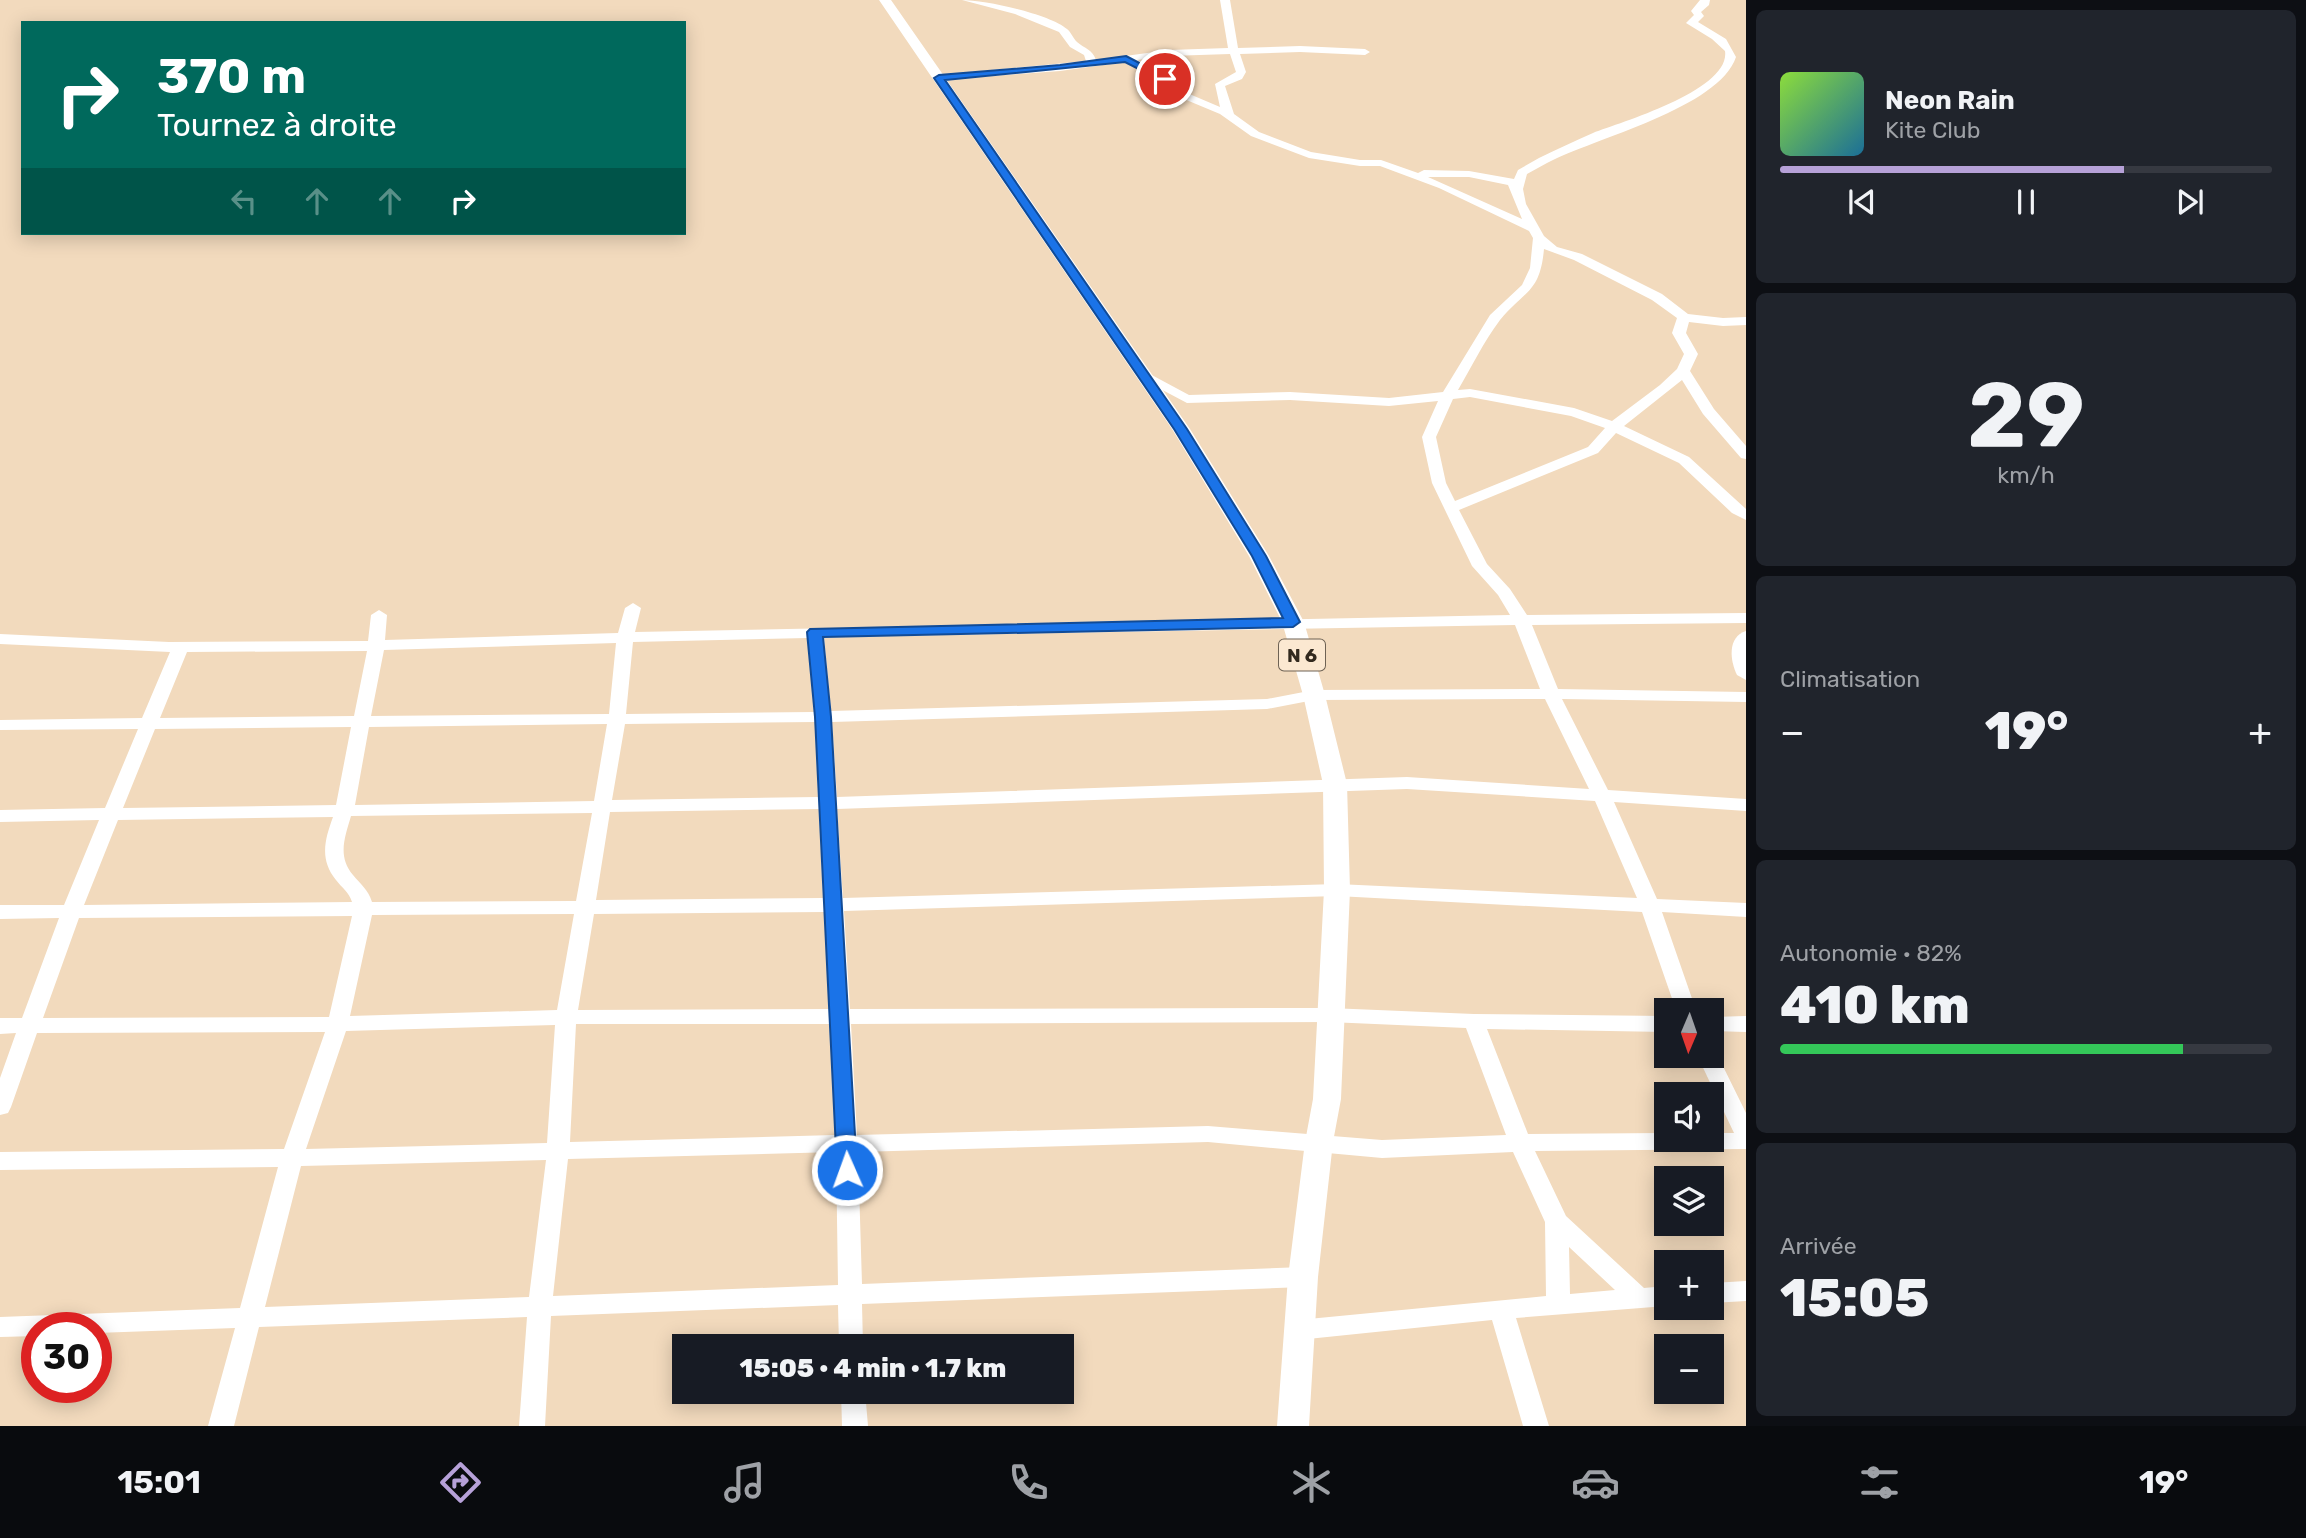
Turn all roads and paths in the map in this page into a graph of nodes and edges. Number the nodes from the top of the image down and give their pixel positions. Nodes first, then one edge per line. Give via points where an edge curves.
1 (885, 0) edge
2 (967, 0) edge
3 (1226, 0) edge
4 (1705, 0) edge
5 (1233, 51) junction
6 (1365, 52) dead end
7 (1139, 56) junction
8 (1126, 59) junction
9 (1092, 63) junction
10 (1169, 71) junction
11 (939, 78) junction
12 (1220, 99) junction
13 (1229, 117) junction
14 (1404, 172) junction
15 (1517, 189) junction
16 (1536, 233) junction
17 (1684, 317) junction
18 (1746, 321) edge
19 (1683, 371) junction
20 (1143, 376) junction
21 (1447, 397) junction
22 (1614, 427) junction
23 (1746, 455) edge
24 (1450, 508) junction
25 (1746, 515) edge
26 (634, 608) dead end
27 (379, 615) dead end
28 (1746, 618) edge
29 (1521, 619) junction
30 (1293, 622) junction
31 (815, 632) junction
32 (1746, 636) edge
33 (625, 637) junction
34 (0, 639) edge
35 (376, 646) junction
36 (180, 648) junction
37 (1746, 676) edge
38 (1551, 694) junction
39 (1314, 695) junction
40 (1746, 697) edge
41 (823, 717) junction
42 (617, 719) junction
43 (362, 720) junction
44 (150, 724) junction
45 (0, 725) edge
46 (1335, 784) junction
47 (1602, 796) junction
48 (828, 803) junction
49 (601, 805) junction
50 (1746, 806) edge
51 (344, 811) junction
52 (0, 816) edge
53 (113, 816) junction
54 (1337, 890) junction
55 (1649, 904) junction
56 (831, 905) junction
57 (585, 906) junction
58 (363, 908) junction
59 (1746, 910) edge
60 (0, 912) edge
61 (71, 912) junction
62 (1682, 998) edge
63 (1329, 1015) junction
64 (839, 1016) junction
65 (566, 1017) junction
66 (1474, 1021) junction
67 (338, 1024) junction
68 (1654, 1024) edge
69 (1724, 1024) edge
70 (1746, 1024) edge
71 (32, 1025) junction
72 (0, 1026) edge
73 (1713, 1068) edge
74 (0, 1107) edge
75 (1746, 1135) edge
76 (1746, 1141) edge
77 (1319, 1142) junction
78 (1520, 1143) junction
79 (846, 1145) junction
80 (558, 1151) junction
81 (292, 1158) junction
82 (0, 1161) edge
83 (1558, 1222) junction
84 (1303, 1277) junction
85 (1746, 1291) edge
86 (1724, 1292) edge
87 (848, 1293) junction
88 (1654, 1297) edge
89 (1639, 1298) junction
90 (1558, 1304) junction
91 (540, 1306) junction
92 (1501, 1309) junction
93 (250, 1317) junction
94 (0, 1327) edge
95 (1298, 1330) junction
96 (850, 1334) edge
97 (854, 1404) edge
98 (220, 1426) edge
99 (532, 1426) edge
100 (855, 1426) edge
101 (1293, 1426) edge
102 (1536, 1426) edge

1 - 11 main road, N 6
2 - 9 street via 1018,12 1063,30
3 - 5 street
4 - 15 street via 1691,23 1729,48 1731,58 1711,85 1672,107 1536,163 1522,172
5 - 6 street
5 - 7 street
5 - 12 street via 1241,72 1221,83
7 - 8 street
7 - 10 street
8 - 9 street
8 - 10 street
9 - 11 street
10 - 12 street via 1185,90
10 - 13 street via 1176,92
11 - 20 main road, N 6
12 - 13 street
13 - 14 street via 1255,134 1309,155 1381,163
14 - 15 street via 1495,178 1512,181
14 - 16 street via 1443,186
15 - 16 street
16 - 17 street via 1553,250 1578,257 1657,297
16 - 21 street via 1536,268 1528,287 1495,318
17 - 18 street
17 - 19 street via 1679,333 1691,354
19 - 22 street
19 - 23 street via 1708,411
20 - 21 street via 1187,399 1290,396 1389,402
20 - 30 main road, N 6 via 1252,544
21 - 22 street via 1470,393 1536,404
21 - 24 street via 1429,437
22 - 24 street via 1593,450
22 - 25 street via 1684,460
24 - 29 street via 1480,566
26 - 33 street
27 - 35 street
28 - 29 street
29 - 30 street
29 - 38 street
30 - 31 street
30 - 39 main road, N 6
31 - 33 street
31 - 41 street
32 - 37 street via 1738,649
33 - 35 street
33 - 42 street
34 - 36 street
35 - 36 street
35 - 43 street
36 - 44 street
38 - 39 street
38 - 40 street
38 - 47 street
39 - 41 street via 1267,704
39 - 46 main road, N 6
41 - 42 street
41 - 48 street
42 - 43 street
42 - 49 street
43 - 44 street
43 - 51 street
44 - 45 street
44 - 53 street
46 - 47 street via 1407,783
46 - 48 street
46 - 54 main road, N 6
47 - 50 street
47 - 55 street
48 - 49 street
48 - 56 street
49 - 51 street
49 - 57 street
51 - 53 street
51 - 58 street via 332,846 342,875 359,892
52 - 53 street
53 - 61 street
54 - 55 street
54 - 56 street
54 - 63 main road, N 6
55 - 59 street
55 - 62 street
56 - 57 street
56 - 64 street
57 - 58 street
57 - 65 street
58 - 61 street
58 - 67 street
60 - 61 street
61 - 71 street
63 - 64 street
63 - 66 street
63 - 77 main road, N 6 via 1327,1099
64 - 65 street
64 - 79 street
65 - 67 street
65 - 80 street
66 - 68 street
66 - 78 street
67 - 71 street
67 - 81 street
69 - 70 street
71 - 72 street
71 - 74 street
73 - 75 street
76 - 78 street
77 - 78 street via 1382,1149
77 - 79 street via 1208,1134
77 - 84 main road, N 6
78 - 83 street
79 - 80 street
79 - 87 street
80 - 81 street
80 - 91 street
81 - 82 street
81 - 93 street
83 - 89 street
83 - 90 street
84 - 87 street
84 - 95 main road, N 6
85 - 86 street
87 - 91 street
87 - 96 street
88 - 89 street
89 - 90 street
90 - 92 street
91 - 93 street
91 - 99 street
92 - 95 street
92 - 102 street
93 - 94 street
93 - 98 street
95 - 101 main road, N 6
97 - 100 street

